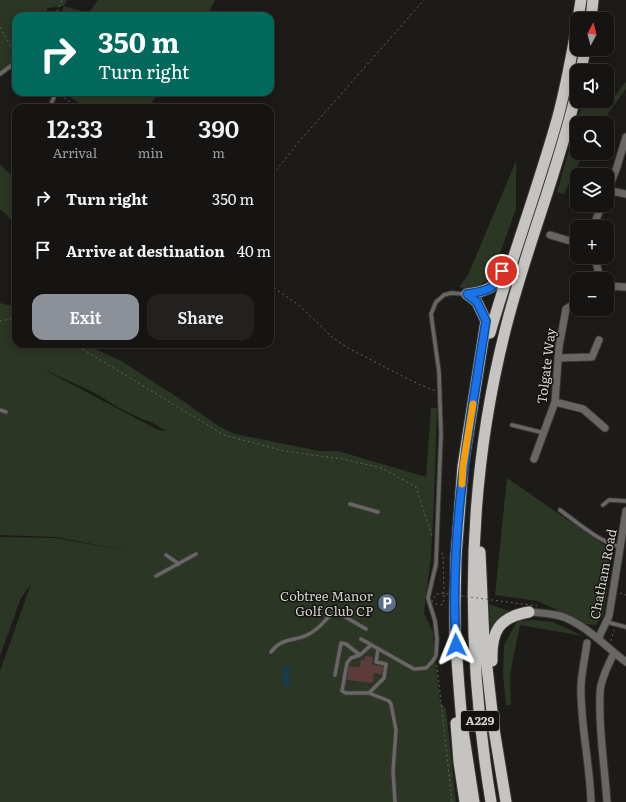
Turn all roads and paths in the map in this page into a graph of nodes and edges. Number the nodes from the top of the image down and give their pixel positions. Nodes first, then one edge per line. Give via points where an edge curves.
1 (62, 0) edge
2 (424, 0) edge
3 (581, 0) edge
4 (593, 0) edge
5 (56, 12) edge
6 (579, 12) edge
7 (592, 12) edge
8 (0, 27) edge
9 (12, 49) edge
10 (571, 56) edge
11 (12, 65) edge
12 (0, 74) edge
13 (62, 96) edge
14 (73, 104) edge
15 (572, 108) edge
16 (626, 137) edge
17 (542, 169) junction
18 (274, 173) edge
19 (614, 175) edge
20 (614, 192) edge
21 (626, 194) edge
22 (550, 235) dead end
23 (570, 241) edge
24 (614, 286) edge
25 (626, 287) edge
26 (274, 288) edge
27 (467, 294) junction
28 (570, 306) edge
29 (12, 319) edge
30 (0, 321) edge
31 (599, 340) dead end
32 (81, 348) edge
33 (558, 358) junction
34 (476, 386) junction
35 (439, 393) junction
36 (556, 402) junction
37 (0, 410) edge
38 (6, 412) dead end
39 (512, 425) dead end
40 (605, 428) dead end
41 (544, 434) junction
42 (534, 459) dead end
43 (478, 495) junction
44 (626, 501) edge
45 (350, 504) dead end
46 (604, 505) dead end
47 (560, 510) dead end
48 (626, 511) edge
49 (378, 512) dead end
50 (431, 536) dead end
51 (621, 548) junction
52 (436, 551) junction
53 (196, 554) dead end
54 (166, 555) dead end
55 (179, 564) junction
56 (156, 576) dead end
57 (533, 609) junction
58 (607, 622) junction
59 (615, 624) junction
60 (626, 626) edge
61 (366, 629) dead end
62 (361, 639) dead end
63 (598, 639) junction
64 (610, 642) dead end
65 (587, 643) dead end
66 (371, 645) junction
67 (378, 649) junction
68 (271, 652) dead end
69 (614, 653) junction
70 (360, 655) junction
71 (436, 656) junction
72 (626, 662) edge
73 (335, 675) dead end
74 (459, 687) junction
75 (369, 693) junction
76 (494, 729) junction
77 (395, 802) edge
78 (452, 802) edge
79 (465, 802) edge
80 (474, 802) edge
81 (491, 802) edge
82 (506, 802) edge
83 (591, 802) edge
84 (607, 802) edge

1 - 5 path
2 - 18 path
3 - 6 highway
4 - 7 highway
8 - 9 path
10 - 17 highway, A229
11 - 12 lane
13 - 14 path
15 - 43 highway, A229 via 515,292 495,371
16 - 19 street
17 - 27 highway via 526,204 498,281 488,290
17 - 34 highway, A229 via 507,275
20 - 21 street
22 - 23 street
24 - 25 street
26 - 35 path via 294,301 333,338 348,348
27 - 34 highway via 477,302 486,321
27 - 35 lane via 444,295 432,308 431,321 439,372
28 - 33 street, Tolgate Way via 566,309
29 - 30 path
31 - 33 street via 592,357
32 - 50 path via 224,435 284,451 382,468 416,487
33 - 36 street, Tolgate Way
34 - 74 highway, A229 via 463,466 456,556 455,632
35 - 52 lane via 441,434
36 - 40 street via 583,409
36 - 41 street, Tolgate Way
37 - 38 lane
39 - 41 lane
41 - 42 street, Tolgate Way
43 - 76 highway via 484,641
43 - 81 highway, A229 via 473,565 473,639 479,718
44 - 46 lane via 609,500
45 - 49 lane
47 - 51 lane via 601,539
48 - 51 street, Chatham Road
51 - 58 street, Chatham Road
52 - 57 path, bridge via 443,554 444,595 442,605 436,604 432,601 435,595 440,593
52 - 71 lane via 435,574 428,598 435,621
53 - 55 lane
54 - 55 lane
55 - 56 lane
57 - 63 street via 564,617
57 - 76 highway via 514,614 502,622 494,638
58 - 59 lane
58 - 63 street, Chatham Road
59 - 60 lane
59 - 64 path
61 - 68 lane via 335,611 310,634 282,642
62 - 66 lane
63 - 69 street
65 - 83 street via 581,686
66 - 67 lane
66 - 70 lane
67 - 71 lane via 414,669 426,668
67 - 75 lane via 376,662 386,664 384,678
69 - 72 street
69 - 84 street via 604,674 600,698
70 - 73 lane via 340,642
70 - 75 lane via 351,658 347,663 342,691
71 - 78 path
74 - 79 highway via 456,726
74 - 80 highway, A229
75 - 77 lane via 391,704 396,730 393,771
76 - 82 highway

